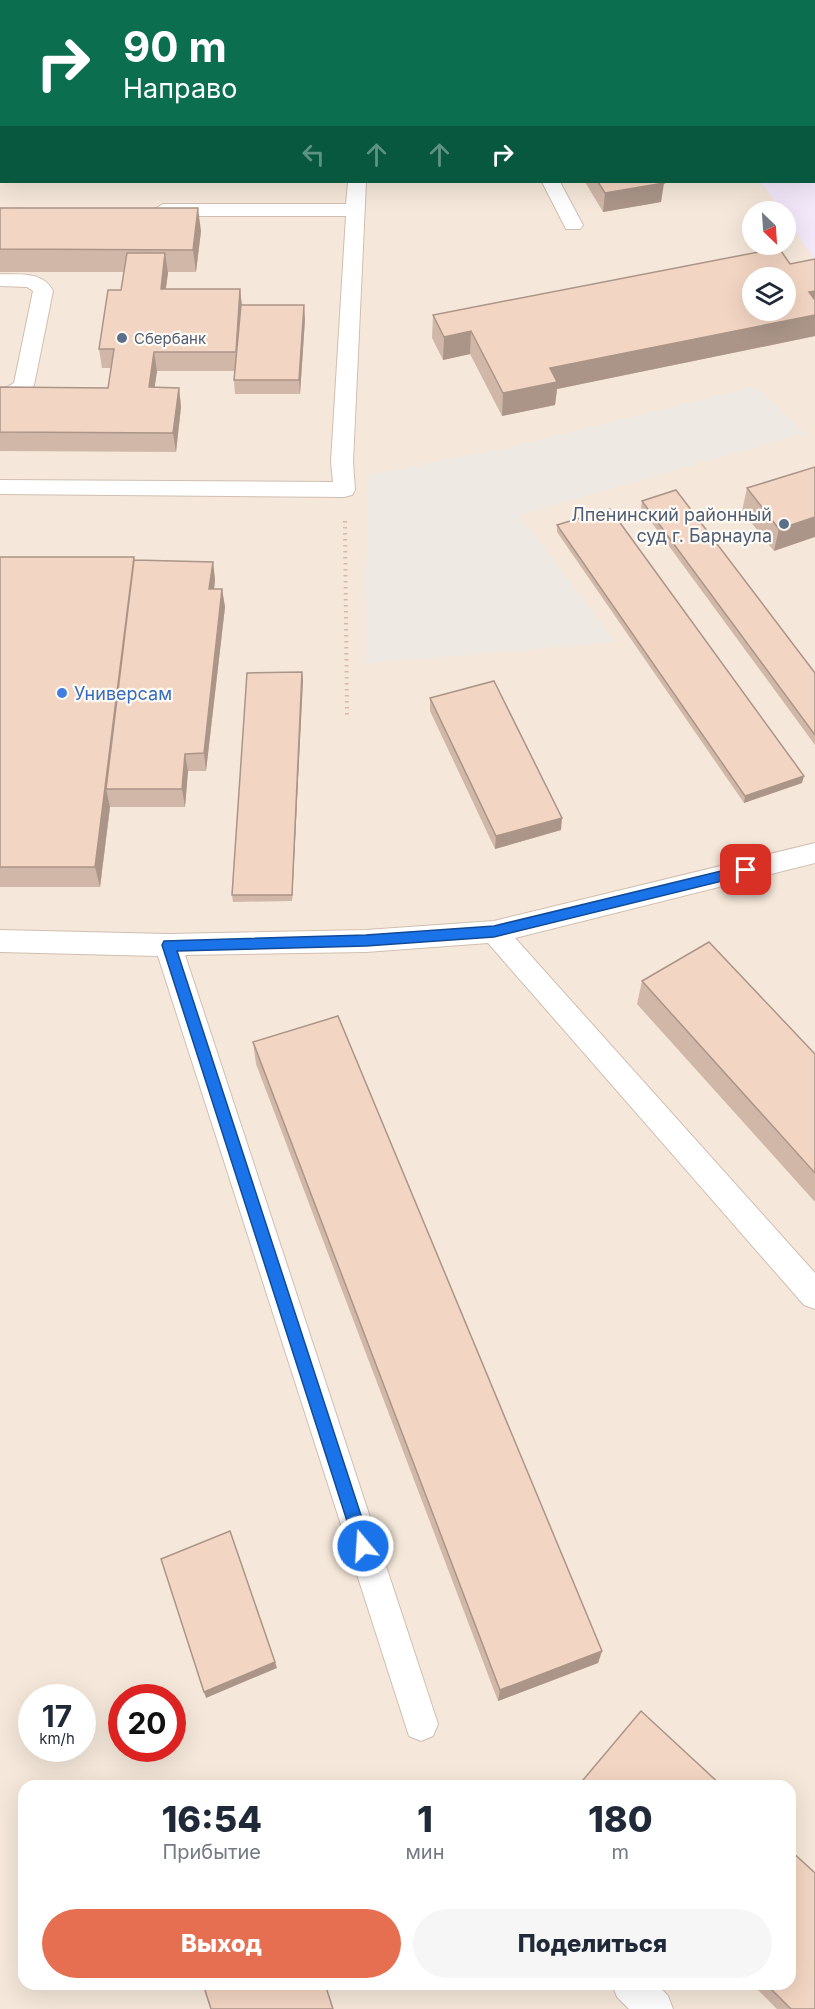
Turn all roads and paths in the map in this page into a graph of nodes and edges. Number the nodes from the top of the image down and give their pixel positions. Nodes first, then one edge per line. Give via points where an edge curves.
1 (357, 183) edge
2 (552, 183) edge
3 (142, 210) edge
4 (354, 210) junction
5 (573, 225) dead end
6 (0, 280) edge
7 (0, 398) edge
8 (0, 487) edge
9 (344, 490) junction
10 (347, 716) dead end
11 (815, 854) edge
12 (494, 932) junction
13 (0, 941) edge
14 (168, 945) junction
15 (815, 1295) edge
16 (421, 1724) dead end
17 (636, 1990) edge
18 (655, 2009) edge

1 - 4 lane
2 - 5 lane
3 - 4 lane
4 - 9 lane
6 - 7 lane via 30,280 43,291 24,385 16,393
8 - 9 lane
9 - 10 path
11 - 12 lane
12 - 14 lane via 366,941
12 - 15 lane
13 - 14 lane
14 - 16 lane
17 - 18 lane

